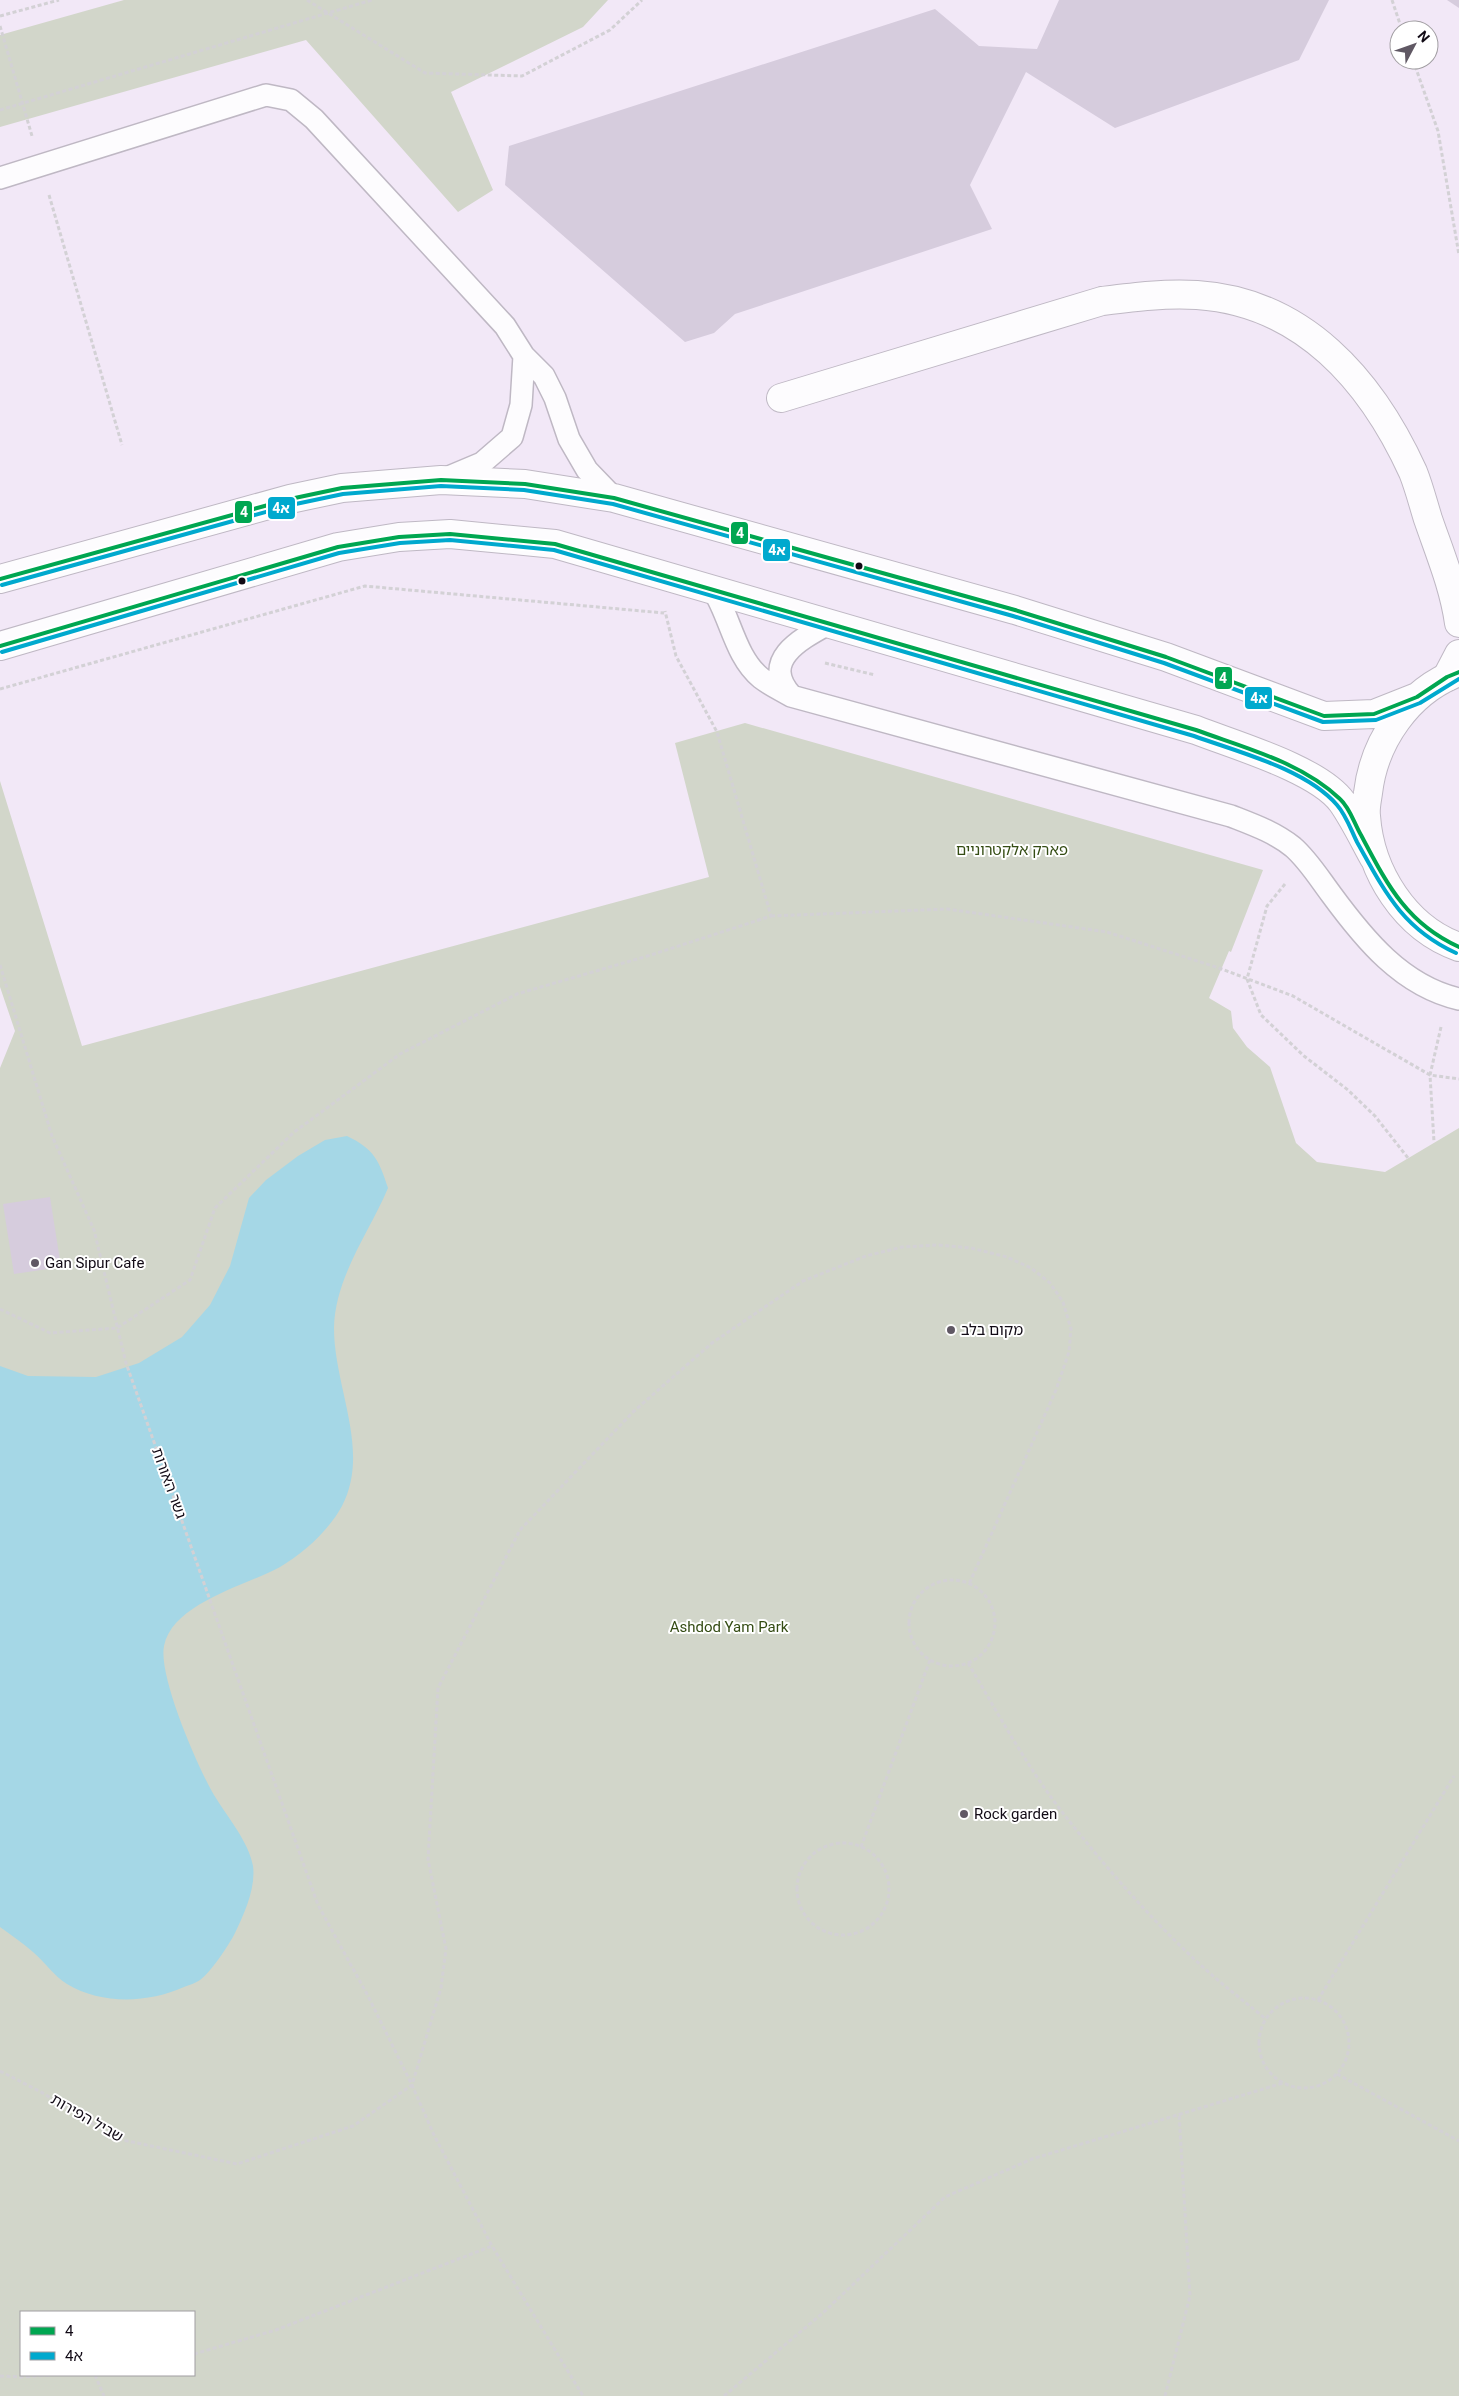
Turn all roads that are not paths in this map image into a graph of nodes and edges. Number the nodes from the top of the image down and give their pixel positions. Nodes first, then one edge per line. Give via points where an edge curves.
1 (0, 178) edge
2 (524, 356) junction
3 (781, 398) dead end
4 (441, 480) junction
5 (614, 498) junction
6 (0, 579) edge
7 (713, 590) junction
8 (1458, 608) edge
9 (830, 623) junction
10 (0, 646) edge
11 (1455, 668) edge
12 (791, 696) junction
13 (1417, 697) junction
14 (1374, 858) junction
15 (1459, 947) edge
16 (1453, 998) edge

1 - 2 lane via 266,95 291,100 314,119 433,246 505,326
2 - 4 lane via 520,405 512,437 482,463
2 - 5 lane via 544,376 569,439 587,470
3 - 8 street via 1102,301 1150,295 1198,296 1258,307 1306,331 1360,383 1413,472
4 - 5 street via 525,484
4 - 6 street via 342,488 290,499
5 - 13 street via 1015,610 1166,657 1324,716 1374,714
7 - 9 street
7 - 10 street via 555,544 450,534 399,537 338,547
7 - 12 lane via 750,664 760,677
9 - 12 lane via 801,639 786,653 779,670 782,686
9 - 14 street via 1196,730 1282,763 1316,780 1341,800
11 - 13 street
12 - 16 lane via 1231,816 1273,832 1306,859 1379,953 1411,978
13 - 14 street via 1388,730 1371,771 1366,815
14 - 15 street via 1391,892 1415,921 1446,943

